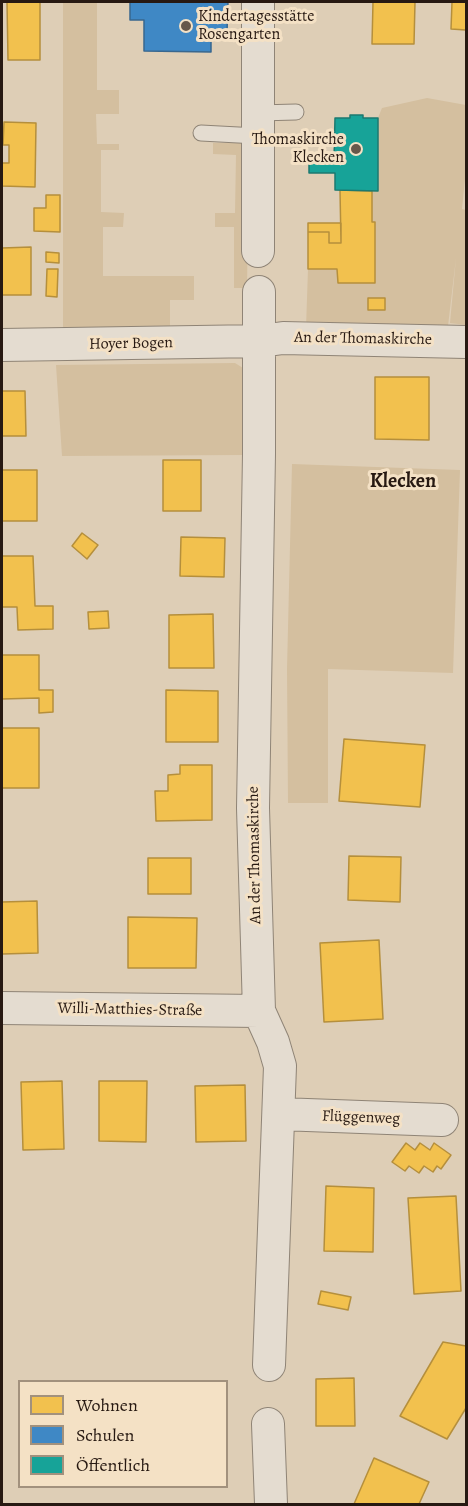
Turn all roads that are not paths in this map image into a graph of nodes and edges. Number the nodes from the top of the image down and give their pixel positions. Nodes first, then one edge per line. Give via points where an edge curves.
1 (258, 2) edge
2 (296, 112) dead end
3 (258, 124) junction
4 (201, 134) dead end
5 (258, 251) dead end
6 (259, 292) dead end
7 (261, 341) junction
8 (466, 342) edge
9 (2, 345) edge
10 (2, 1008) edge
11 (259, 1011) junction
12 (280, 1114) junction
13 (442, 1120) dead end
14 (269, 1365) dead end
15 (268, 1424) dead end
16 (271, 1504) edge

1 - 3 street
2 - 3 lane
3 - 4 lane
3 - 5 street
6 - 7 street, An der Thomaskirche
7 - 8 street, An der Thomaskirche via 283,338
7 - 9 street, Hoyer Bogen
7 - 11 street, An der Thomaskirche via 253,808
10 - 11 street, Willi-Matthies-Straße
11 - 12 street, An der Thomaskirche via 280,1066
12 - 13 street, Flüggenweg
12 - 14 street, An der Thomaskirche
15 - 16 street

